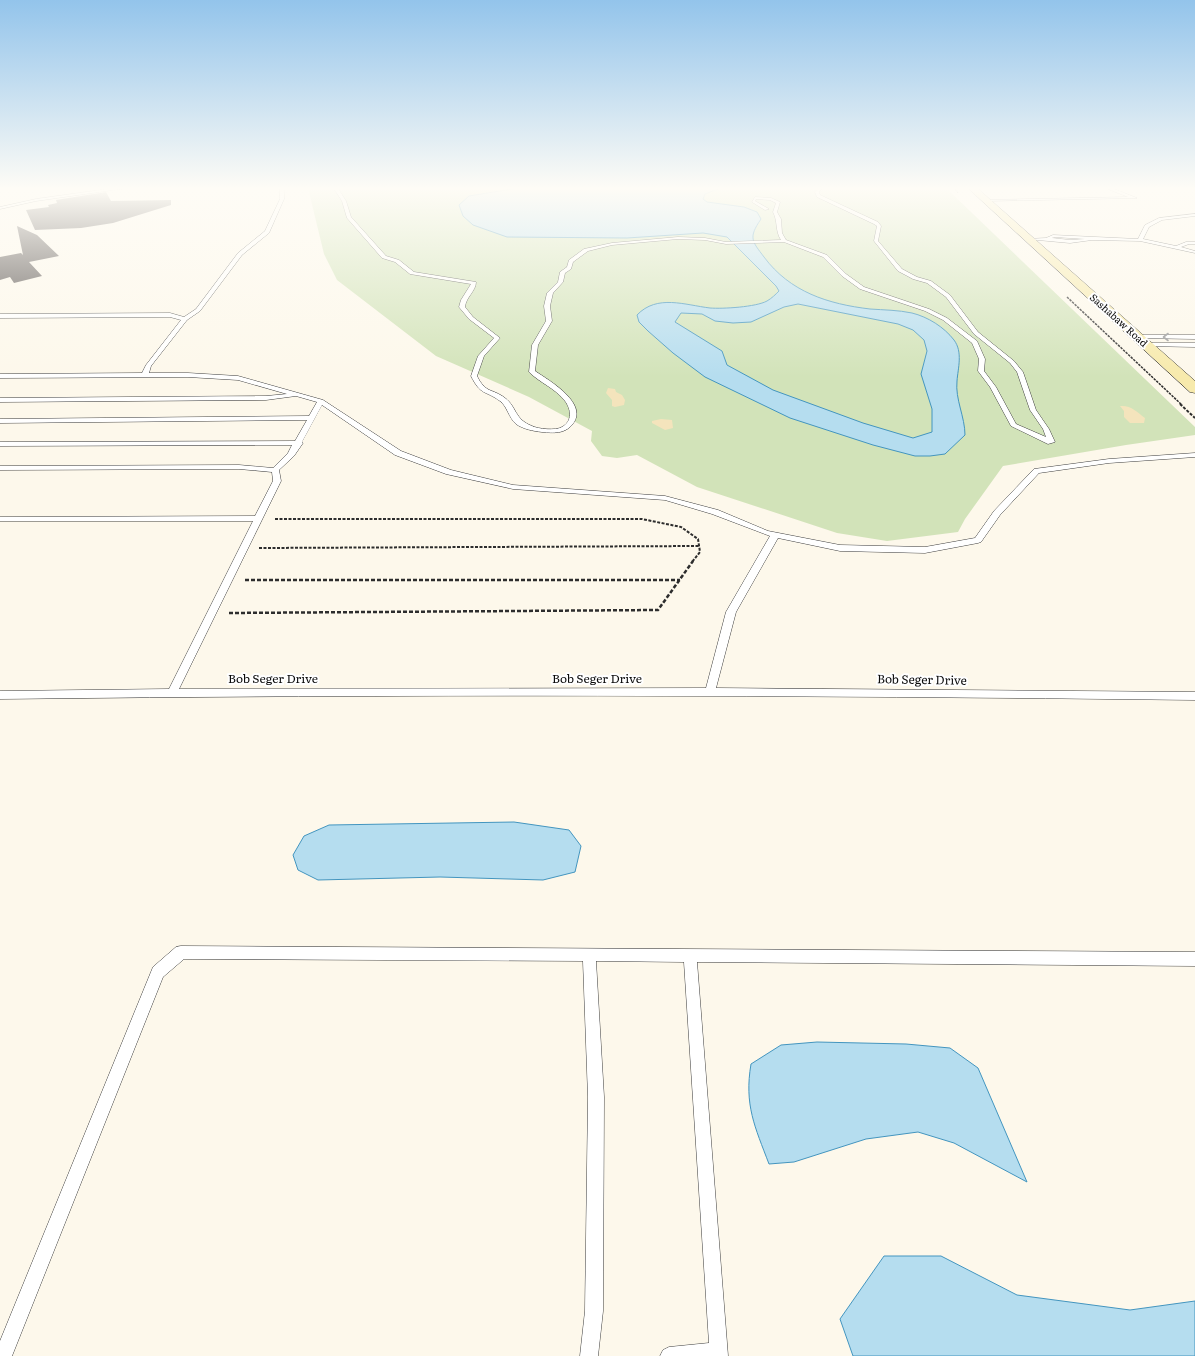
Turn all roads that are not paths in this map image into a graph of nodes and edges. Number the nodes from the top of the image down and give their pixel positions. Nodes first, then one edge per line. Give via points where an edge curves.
1 (245, 250) edge
2 (378, 250) edge
3 (586, 250) edge
4 (809, 250) edge
5 (883, 250) edge
6 (1041, 250) edge
7 (0, 316) edge
8 (185, 319) junction
9 (1195, 337) edge
10 (1142, 341) junction
11 (1195, 345) edge
12 (145, 375) junction
13 (0, 376) edge
14 (1195, 389) edge
15 (299, 394) junction
16 (0, 400) edge
17 (321, 401) junction
18 (312, 418) junction
19 (0, 421) edge
20 (299, 443) junction
21 (0, 444) edge
22 (1195, 455) edge
23 (0, 468) edge
24 (275, 470) junction
25 (0, 519) edge
26 (259, 520) junction
27 (775, 535) junction
28 (710, 691) junction
29 (172, 693) junction
30 (0, 695) edge
31 (1195, 696) edge
32 (589, 955) junction
33 (690, 955) junction
34 (1195, 959) edge
35 (719, 1354) edge
36 (2, 1356) edge
37 (589, 1356) edge
38 (669, 1356) edge

1 - 8 lane via 198,310
2 - 3 lane via 384,257 397,261 412,273 474,283 463,299 462,307 471,318 498,338 481,356 474,376 479,386 503,400 518,422 532,429 555,431 565,429 573,419 573,408 566,398 532,372 535,345 549,321 550,292 560,282 571,261
4 - 5 lane via 825,256 862,288 927,310 965,333 975,342 982,359 981,371 993,387 1013,425 1051,442 1046,429 1033,410 1020,372 1012,362 976,333 948,296 929,282 900,270
6 - 10 main road, Sashabaw Road
7 - 8 lane via 170,315
8 - 12 lane via 148,366
9 -> 10 lane
10 - 11 lane
10 - 14 main road, Sashabaw Road
12 - 13 lane
12 - 15 lane via 238,378
15 - 16 lane via 266,398
15 - 17 lane
17 - 18 lane
17 - 27 lane via 398,453 449,472 513,487 665,498 715,512
18 - 19 lane
18 - 20 lane
20 - 21 lane
20 - 24 lane via 292,454
22 - 27 lane via 1109,461 1037,471 997,513 978,540 925,550 840,548
23 - 24 lane via 239,467
24 - 26 lane via 277,481
25 - 26 lane
26 - 29 lane
27 - 28 lane via 731,612
28 - 29 lane, Bob Seger Drive
28 - 31 lane, Bob Seger Drive
29 - 30 lane, Bob Seger Drive
32 - 33 lane
32 - 36 lane via 181,952 158,972
32 - 37 lane via 596,1097 594,1311
33 - 34 lane
33 - 35 lane
35 - 38 lane

